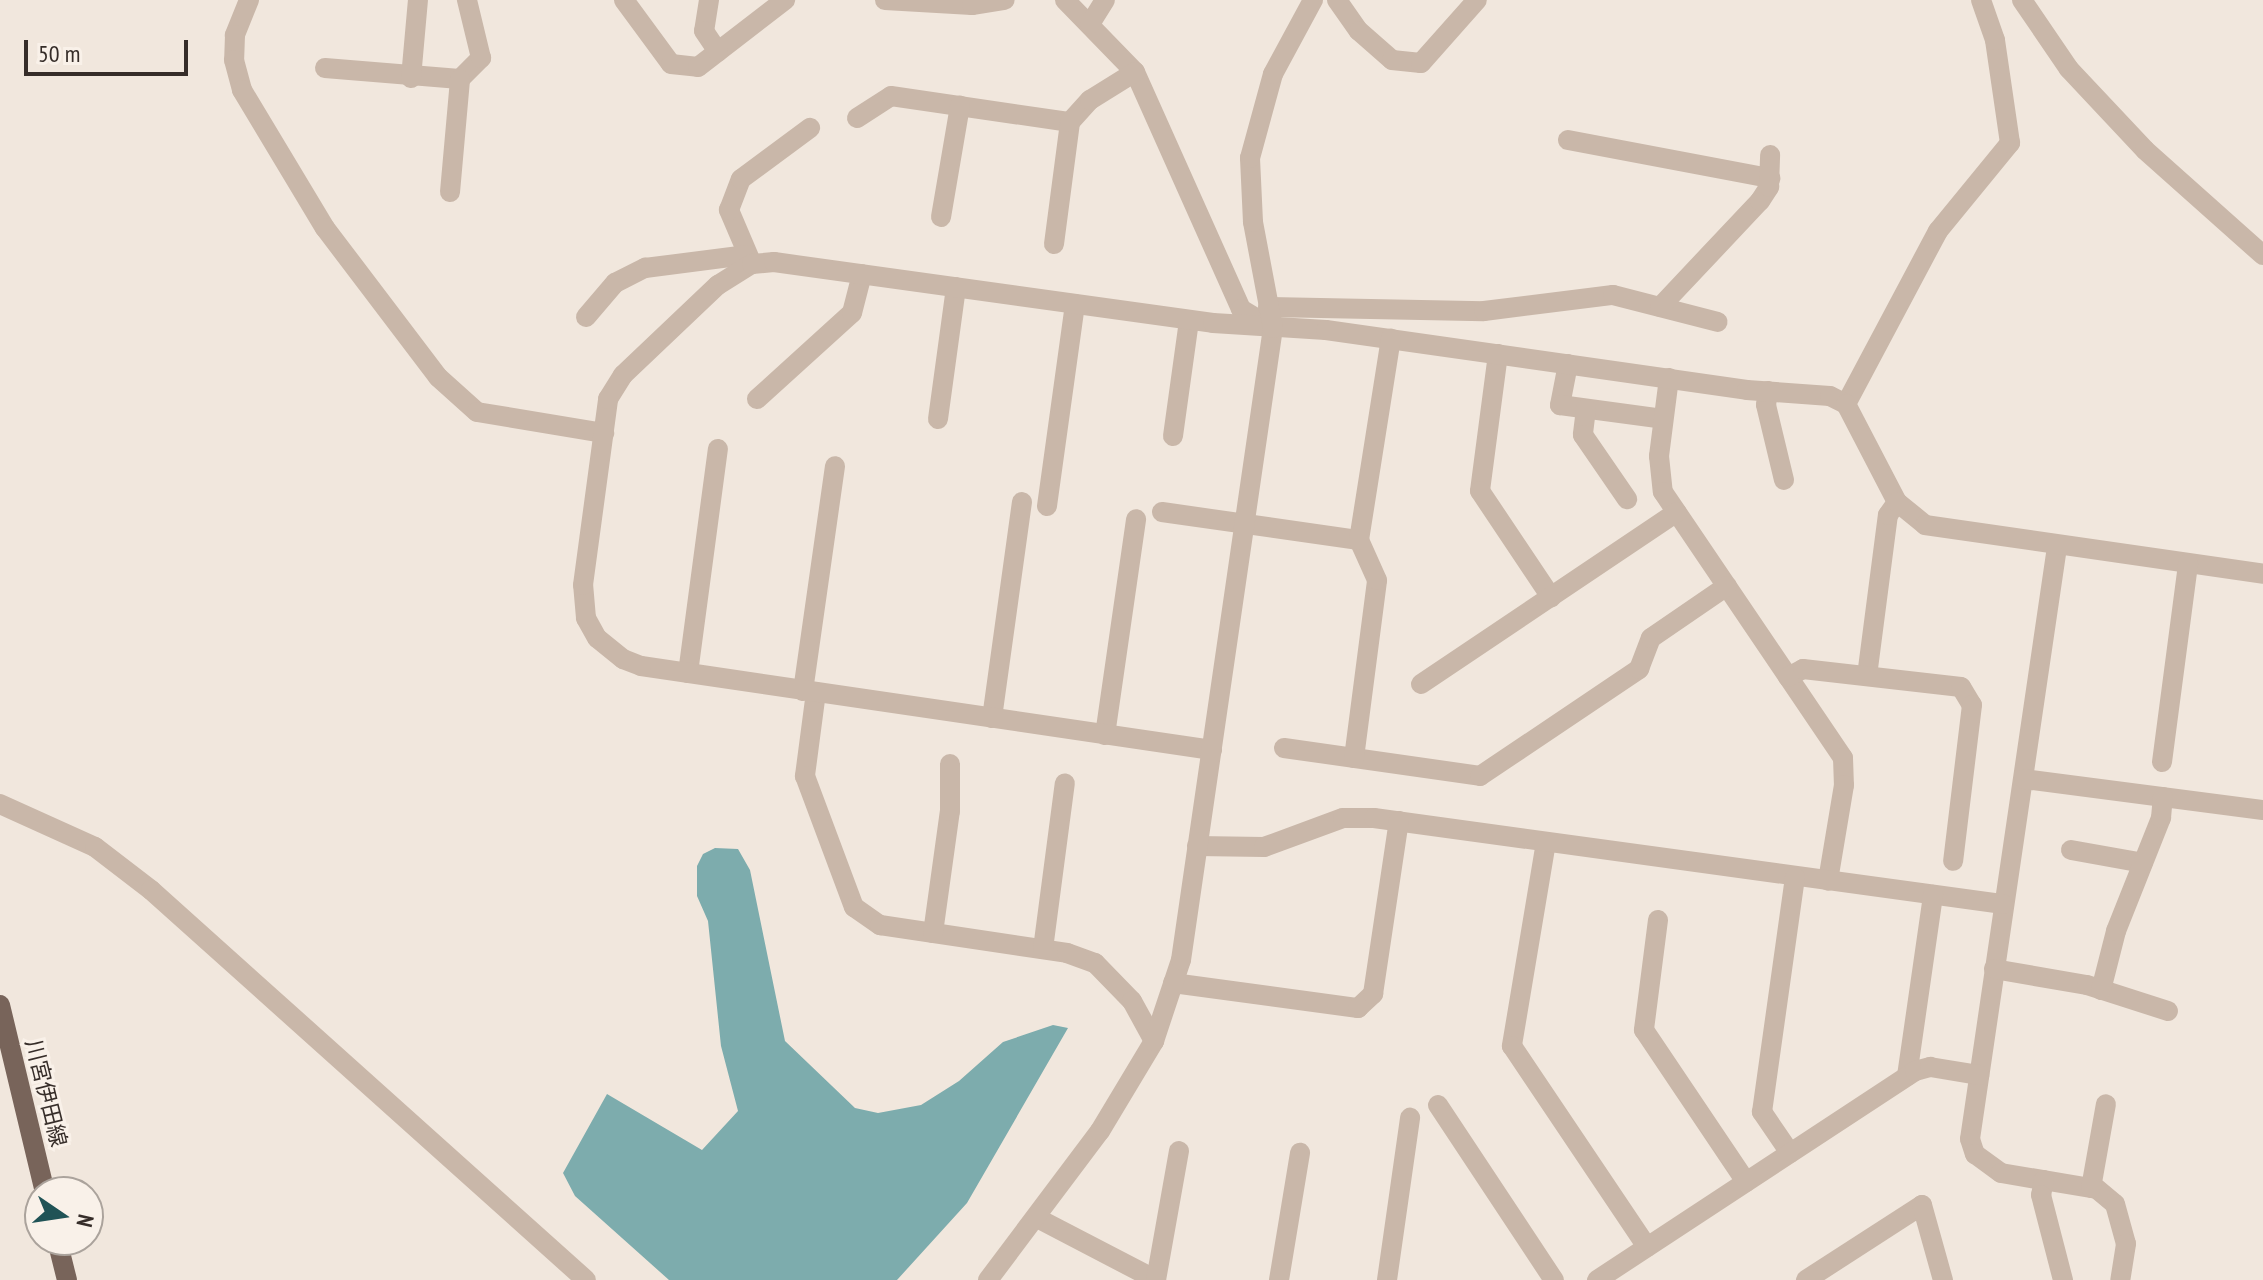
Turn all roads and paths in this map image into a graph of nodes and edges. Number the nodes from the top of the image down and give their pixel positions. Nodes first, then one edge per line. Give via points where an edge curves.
1 (249, 0) edge
2 (418, 0) edge
3 (467, 0) edge
4 (624, 0) edge
5 (709, 0) edge
6 (785, 0) edge
7 (885, 0) edge
8 (1005, 0) edge
9 (1065, 0) edge
10 (1105, 0) edge
11 (1313, 0) edge
12 (1337, 0) edge
13 (1477, 0) edge
14 (1981, 0) edge
15 (2022, 0) edge
16 (1090, 24) junction
17 (718, 52) junction
18 (325, 68) dead end
19 (1135, 72) junction
20 (411, 78) junction
21 (460, 79) junction
22 (960, 106) junction
23 (857, 118) dead end
24 (1070, 122) junction
25 (810, 128) dead end
26 (1568, 140) dead end
27 (1770, 155) dead end
28 (1770, 178) junction
29 (450, 192) dead end
30 (941, 217) dead end
31 (1054, 244) dead end
32 (2263, 255) edge
33 (749, 260) junction
34 (862, 274) junction
35 (956, 287) junction
36 (1075, 304) junction
37 (1268, 307) junction
38 (1660, 307) junction
39 (586, 317) dead end
40 (1189, 320) junction
41 (1718, 322) dead end
42 (1273, 328) junction
43 (1391, 339) junction
44 (1498, 354) junction
45 (1568, 364) junction
46 (1669, 378) junction
47 (1768, 391) junction
48 (757, 399) dead end
49 (1846, 404) junction
50 (1586, 409) junction
51 (938, 419) dead end
52 (1663, 419) junction
53 (604, 433) junction
54 (1173, 436) dead end
55 (718, 449) dead end
56 (835, 466) dead end
57 (1784, 480) dead end
58 (1627, 499) dead end
59 (1022, 502) dead end
60 (1897, 502) junction
61 (1047, 506) dead end
62 (1162, 512) dead end
63 (1677, 512) junction
64 (1136, 519) dead end
65 (1247, 523) junction
66 (1359, 540) junction
67 (2057, 547) junction
68 (2188, 564) junction
69 (2263, 574) edge
70 (1727, 586) junction
71 (1551, 597) junction
72 (688, 673) junction
73 (1867, 676) junction
74 (1788, 677) junction
75 (1421, 684) dead end
76 (809, 692) junction
77 (992, 718) junction
78 (1105, 735) junction
79 (1284, 748) dead end
80 (1212, 750) junction
81 (1354, 758) junction
82 (2162, 762) dead end
83 (950, 764) dead end
84 (2024, 779) junction
85 (1065, 783) dead end
86 (2163, 797) junction
87 (0, 804) edge
88 (2263, 810) edge
89 (1399, 821) junction
90 (1546, 842) junction
91 (1197, 846) junction
92 (2071, 850) dead end
93 (1953, 861) dead end
94 (2143, 863) junction
95 (1795, 877) junction
96 (1828, 881) junction
97 (1933, 895) junction
98 (2003, 904) junction
99 (1658, 920) dead end
100 (933, 933) junction
101 (1043, 949) junction
102 (1994, 969) junction
103 (1173, 983) junction
104 (2101, 990) junction
105 (0, 1005) edge
106 (2168, 1011) dead end
107 (1154, 1041) junction
108 (1979, 1075) junction
109 (1907, 1076) junction
110 (2106, 1104) dead end
111 (1438, 1105) dead end
112 (1410, 1118) dead end
113 (1179, 1151) dead end
114 (1300, 1153) dead end
115 (1790, 1153) junction
116 (41, 1176) edge
117 (2044, 1180) junction
118 (1746, 1182) junction
119 (2091, 1188) junction
120 (1039, 1219) junction
121 (1647, 1247) junction
122 (61, 1256) edge
123 (67, 1280) edge
124 (586, 1280) edge
125 (988, 1280) edge
126 (1156, 1280) edge
127 (1279, 1280) edge
128 (1387, 1280) edge
129 (1554, 1280) edge
130 (1597, 1280) edge
131 (1806, 1280) edge
132 (1943, 1280) edge
133 (2063, 1280) edge
134 (2120, 1280) edge

1 - 53 street via 235,35 234,60 242,90 325,228 438,377 477,412
2 - 20 street
3 - 21 street via 481,58
4 - 17 street via 671,64 698,67
5 - 17 street via 704,31
6 - 17 street
7 - 8 street via 972,5
9 - 16 street
10 - 16 street
11 - 37 street via 1273,74 1250,158 1253,222
12 - 13 street via 1359,31 1392,60 1421,63
14 - 49 street via 1995,40 2010,143 1938,231
15 - 32 street via 2080,81 2145,150
16 - 19 street
18 - 20 street
19 - 24 street via 1090,100
19 - 42 street via 1241,309
20 - 21 street
21 - 29 street
22 - 23 street via 891,96
22 - 24 street
22 - 30 street
24 - 31 street
25 - 33 street via 741,179 729,210
26 - 28 street
27 - 28 street
28 - 38 street via 1760,201
33 - 34 street
33 - 39 street via 645,268 615,283
33 - 53 street via 623,375 608,399
34 - 35 street
34 - 48 street via 852,313
35 - 36 street
35 - 51 street
36 - 40 street
36 - 61 street
37 - 38 street via 1484,311 1613,295
37 - 42 street
38 - 41 street
40 - 42 street
40 - 54 street
42 - 43 street
42 - 65 street
43 - 44 street
43 - 66 street
44 - 45 street
44 - 71 street via 1480,491
45 - 46 street
45 - 50 street via 1560,405
46 - 47 street
46 - 52 street
47 - 49 street via 1830,396
47 - 57 street via 1766,405
49 - 60 street
50 - 52 street
50 - 58 street via 1583,435
52 - 63 street via 1658,475
53 - 72 street via 583,585 586,618 597,638 623,659
55 - 72 street
56 - 76 street
59 - 77 street
60 - 67 street via 1925,525
60 - 73 street via 1888,515
62 - 65 street
63 - 70 street
63 - 71 street
64 - 78 street
65 - 66 street
65 - 80 street
66 - 81 street via 1377,580
67 - 68 street
67 - 84 street
68 - 69 street
68 - 82 street
70 - 74 street
70 - 81 street via 1651,638 1639,669 1480,776
71 - 75 street
72 - 76 street
73 - 74 street via 1803,669
73 - 93 street via 1961,687 1972,705
74 - 96 street via 1843,758 1844,785
76 - 77 street
76 - 100 street via 805,776 854,907 880,925
77 - 78 street
78 - 80 street
79 - 81 street
80 - 91 street
83 - 100 street via 950,811
84 - 86 street
84 - 98 street
85 - 101 street
86 - 88 street
86 - 94 street
87 - 124 street via 95,847 151,890
89 - 90 street
89 - 91 street via 1343,818 1264,847
89 - 103 street via 1373,994 1358,1008
90 - 95 street
90 - 121 street via 1512,1046
91 - 103 street
92 - 94 street
94 - 104 street via 2116,931
95 - 96 street
95 - 115 street via 1762,1112
96 - 97 street
97 - 98 street
97 - 109 street
98 - 102 street
99 - 118 street via 1644,1030
100 - 101 street
101 - 107 street via 1095,963 1132,1001
102 - 104 street
102 - 108 street
103 - 107 street
104 - 106 street
105 - 116 main road, 川宮伊田線
107 - 120 street
108 - 109 street via 1930,1067
108 - 117 street via 1970,1139 1975,1154 2001,1173
109 - 115 street
110 - 119 street
111 - 129 street
112 - 128 street
113 - 126 street
114 - 127 street
115 - 118 street
117 - 119 street
117 - 133 street via 2041,1195
118 - 121 street
119 - 134 street via 2115,1204 2124,1224
120 - 125 street
120 - 126 street
121 - 130 street
122 - 123 main road
131 - 132 street via 1922,1205

